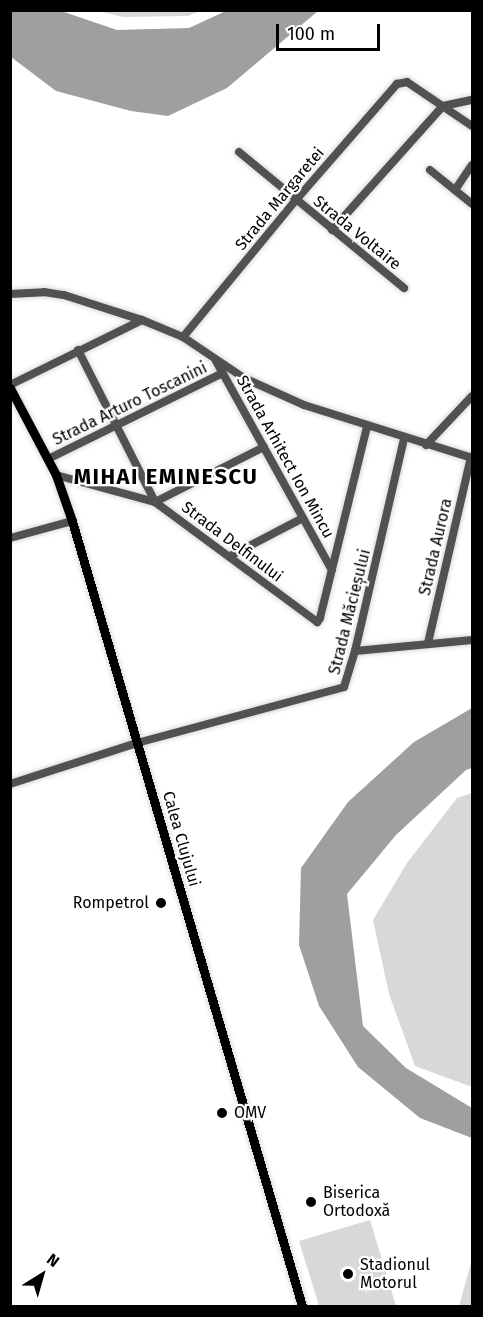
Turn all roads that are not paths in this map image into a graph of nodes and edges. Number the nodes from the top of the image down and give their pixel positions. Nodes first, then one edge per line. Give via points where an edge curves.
1 (472, 100) edge
2 (443, 106) junction
3 (472, 126) edge
4 (239, 152) dead end
5 (472, 165) edge
6 (430, 170) dead end
7 (455, 190) junction
8 (296, 200) junction
9 (472, 204) edge
10 (332, 230) junction
11 (404, 288) dead end
12 (10, 294) edge
13 (142, 320) junction
14 (183, 337) junction
15 (78, 350) junction
16 (215, 358) junction
17 (223, 373) junction
18 (10, 386) edge
19 (472, 396) edge
20 (117, 426) junction
21 (367, 426) junction
22 (404, 439) junction
23 (426, 445) junction
24 (264, 447) junction
25 (472, 458) edge
26 (48, 459) junction
27 (56, 475) junction
28 (155, 502) junction
29 (303, 518) junction
30 (72, 521) junction
31 (10, 538) edge
32 (230, 556) junction
33 (332, 570) junction
34 (472, 640) edge
35 (428, 643) junction
36 (355, 651) junction
37 (137, 743) junction
38 (10, 784) edge
39 (299, 1306) edge

1 - 2 street
2 - 3 street
2 - 8 street, Strada Margaretei via 401,82
2 - 10 street
4 - 8 street, Strada Voltaire
5 - 7 street
6 - 7 street
7 - 9 street
8 - 10 street, Strada Voltaire
8 - 14 street, Strada Margaretei
10 - 11 street, Strada Voltaire
12 - 13 street via 64,295
13 - 14 street
13 - 15 street
14 - 16 street
15 - 18 street
15 - 20 street
16 - 17 street, Strada Arhitect Ion Mincu
16 - 21 street via 268,390
17 - 20 street, Strada Arturo Toscanini
17 - 24 street, Strada Arhitect Ion Mincu
18 - 26 main road, Calea Clujului
19 - 23 street
20 - 26 street, Strada Arturo Toscanini
20 - 28 street
21 - 22 street
21 - 33 street
22 - 23 street
22 - 36 street, Strada Măcieșului
23 - 25 street
24 - 28 street
24 - 29 street, Strada Arhitect Ion Mincu
25 - 35 street, Strada Aurora
26 - 27 main road, Calea Clujului
27 - 28 street, Strada Delfinului
27 - 30 main road, Calea Clujului
28 - 32 street, Strada Delfinului
29 - 32 street
29 - 33 street, Strada Arhitect Ion Mincu
30 - 31 street
30 - 37 main road, Calea Clujului
32 - 33 street, Strada Delfinului via 317,622
34 - 35 street
35 - 36 street
36 - 37 street, Strada Măcieșului via 344,687
37 - 38 street
37 - 39 main road, Calea Clujului

